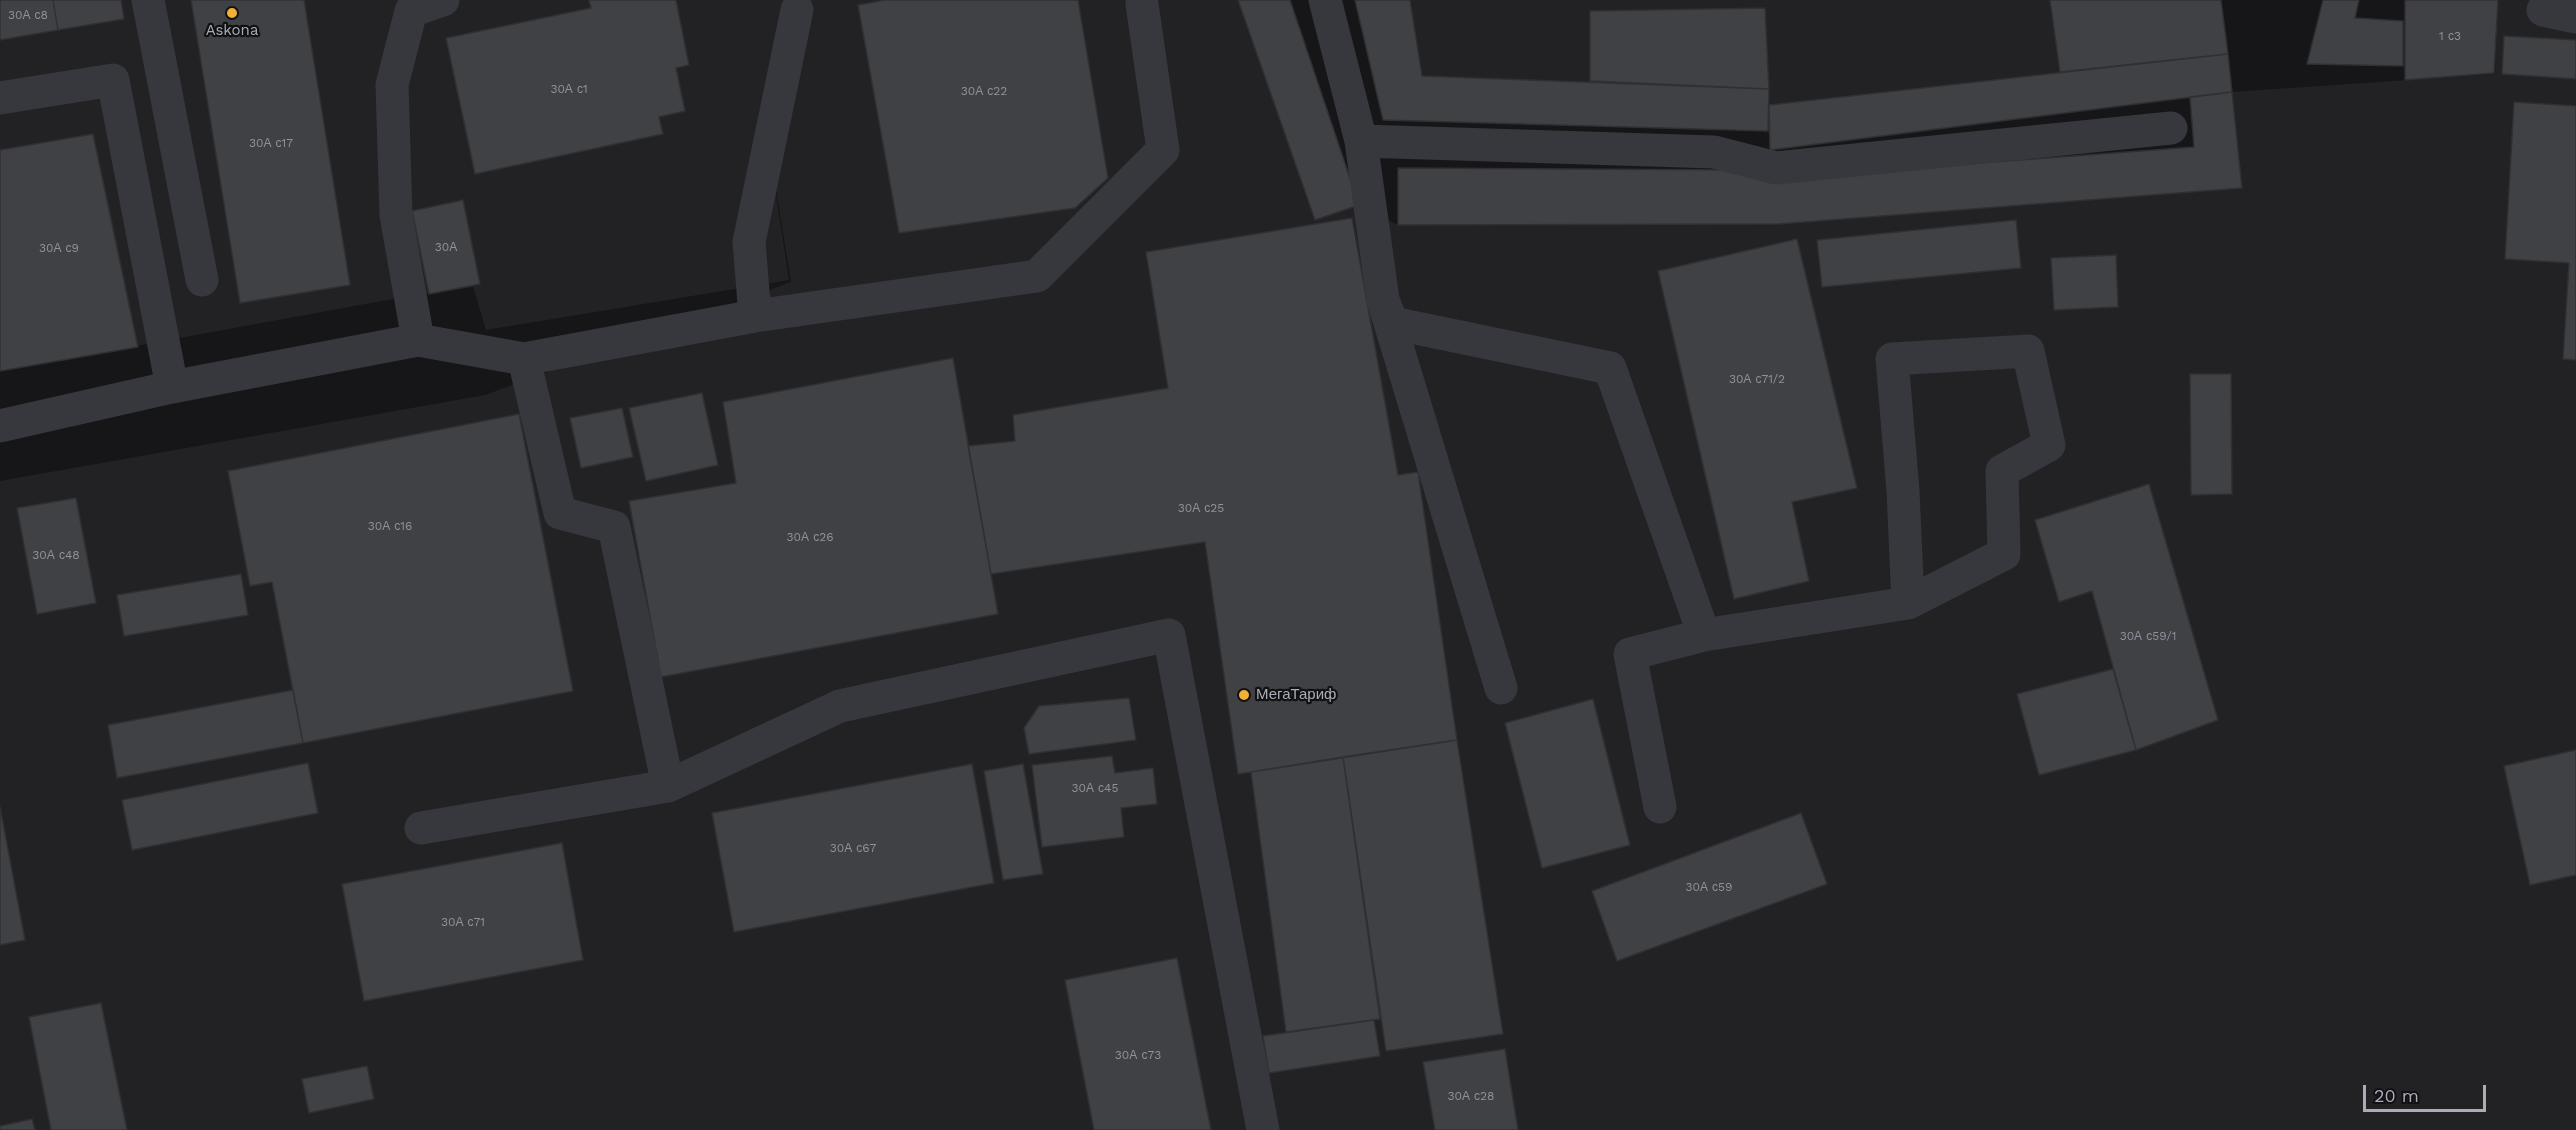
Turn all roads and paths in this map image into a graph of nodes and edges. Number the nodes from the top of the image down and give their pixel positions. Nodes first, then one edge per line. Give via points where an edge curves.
1 (148, 0) edge
2 (443, 0) edge
3 (1325, 0) edge
4 (1142, 4) dead end
5 (797, 10) dead end
6 (2543, 10) dead end
7 (2576, 16) edge
8 (0, 98) edge
9 (2170, 128) dead end
10 (1361, 141) junction
11 (202, 280) dead end
12 (755, 316) junction
13 (1392, 323) junction
14 (418, 340) junction
15 (524, 359) junction
16 (172, 387) junction
17 (0, 426) edge
18 (1908, 603) junction
19 (1704, 635) junction
20 (1501, 688) dead end
21 (668, 786) junction
22 (1660, 807) dead end
23 (421, 828) dead end
24 (1263, 1130) edge

1 - 11 lane
2 - 14 lane via 411,11 392,85 396,215
3 - 10 lane
4 - 12 lane via 1163,150 1037,276
5 - 12 lane via 749,242
6 - 7 lane
8 - 16 lane via 113,80
9 - 10 lane via 1776,168 1714,152
10 - 13 lane via 1383,300
12 - 15 lane
13 - 19 lane via 1610,368
13 - 20 lane
14 - 15 lane
14 - 16 lane
15 - 21 lane via 560,513 614,527
16 - 17 lane
18 - 18 lane via 2004,554 2002,471 2049,445 2028,351 1892,360 1904,491
18 - 19 lane
19 - 22 lane via 1630,654
21 - 23 lane
21 - 24 lane via 840,706 1169,635

